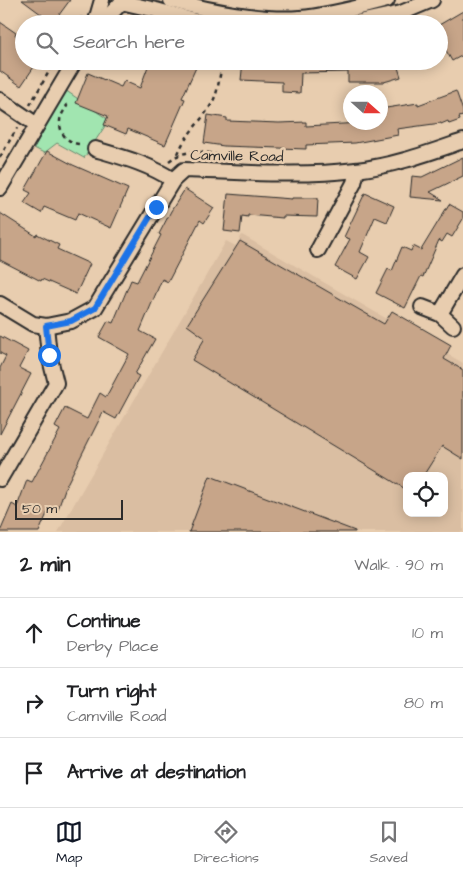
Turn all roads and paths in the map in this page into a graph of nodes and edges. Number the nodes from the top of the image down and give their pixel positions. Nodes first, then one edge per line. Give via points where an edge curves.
1 (102, 0) edge
2 (171, 0) edge
3 (387, 0) edge
4 (432, 0) edge
5 (121, 2) edge
6 (98, 15) edge
7 (109, 15) edge
8 (174, 15) edge
9 (244, 15) edge
10 (314, 15) edge
11 (392, 15) edge
12 (69, 70) edge
13 (220, 70) edge
14 (40, 87) dead end
15 (54, 95) junction
16 (0, 100) edge
17 (37, 125) junction
18 (463, 141) edge
19 (95, 148) joint
20 (178, 154) junction
21 (236, 158) dead end
22 (357, 170) junction
23 (160, 172) junction
24 (173, 180) junction
25 (0, 188) edge
26 (318, 250) dead end
27 (463, 275) edge
28 (0, 304) edge
29 (422, 307) dead end
30 (440, 314) junction
31 (46, 326) junction
32 (453, 326) dead end
33 (0, 480) edge

1 - 6 street
2 - 9 street
3 - 10 street
4 - 11 street
5 - 7 street
5 - 8 street
12 - 15 street
13 - 20 path via 215,97 182,142
14 - 15 path
15 - 17 street
15 - 19 path via 67,106 60,121 67,139 75,144 90,143
16 - 17 street
17 - 25 street
18 - 22 street, Camville Road via 410,160
19 - 23 street
20 - 21 path via 188,151
20 - 23 path
22 - 24 street, Camville Road via 290,173 184,170
22 - 26 street via 354,184
23 - 24 street
24 - 31 street via 95,308 71,321
27 - 30 street
28 - 31 street via 33,324
29 - 30 street
30 - 32 street
31 - 33 street via 56,383

